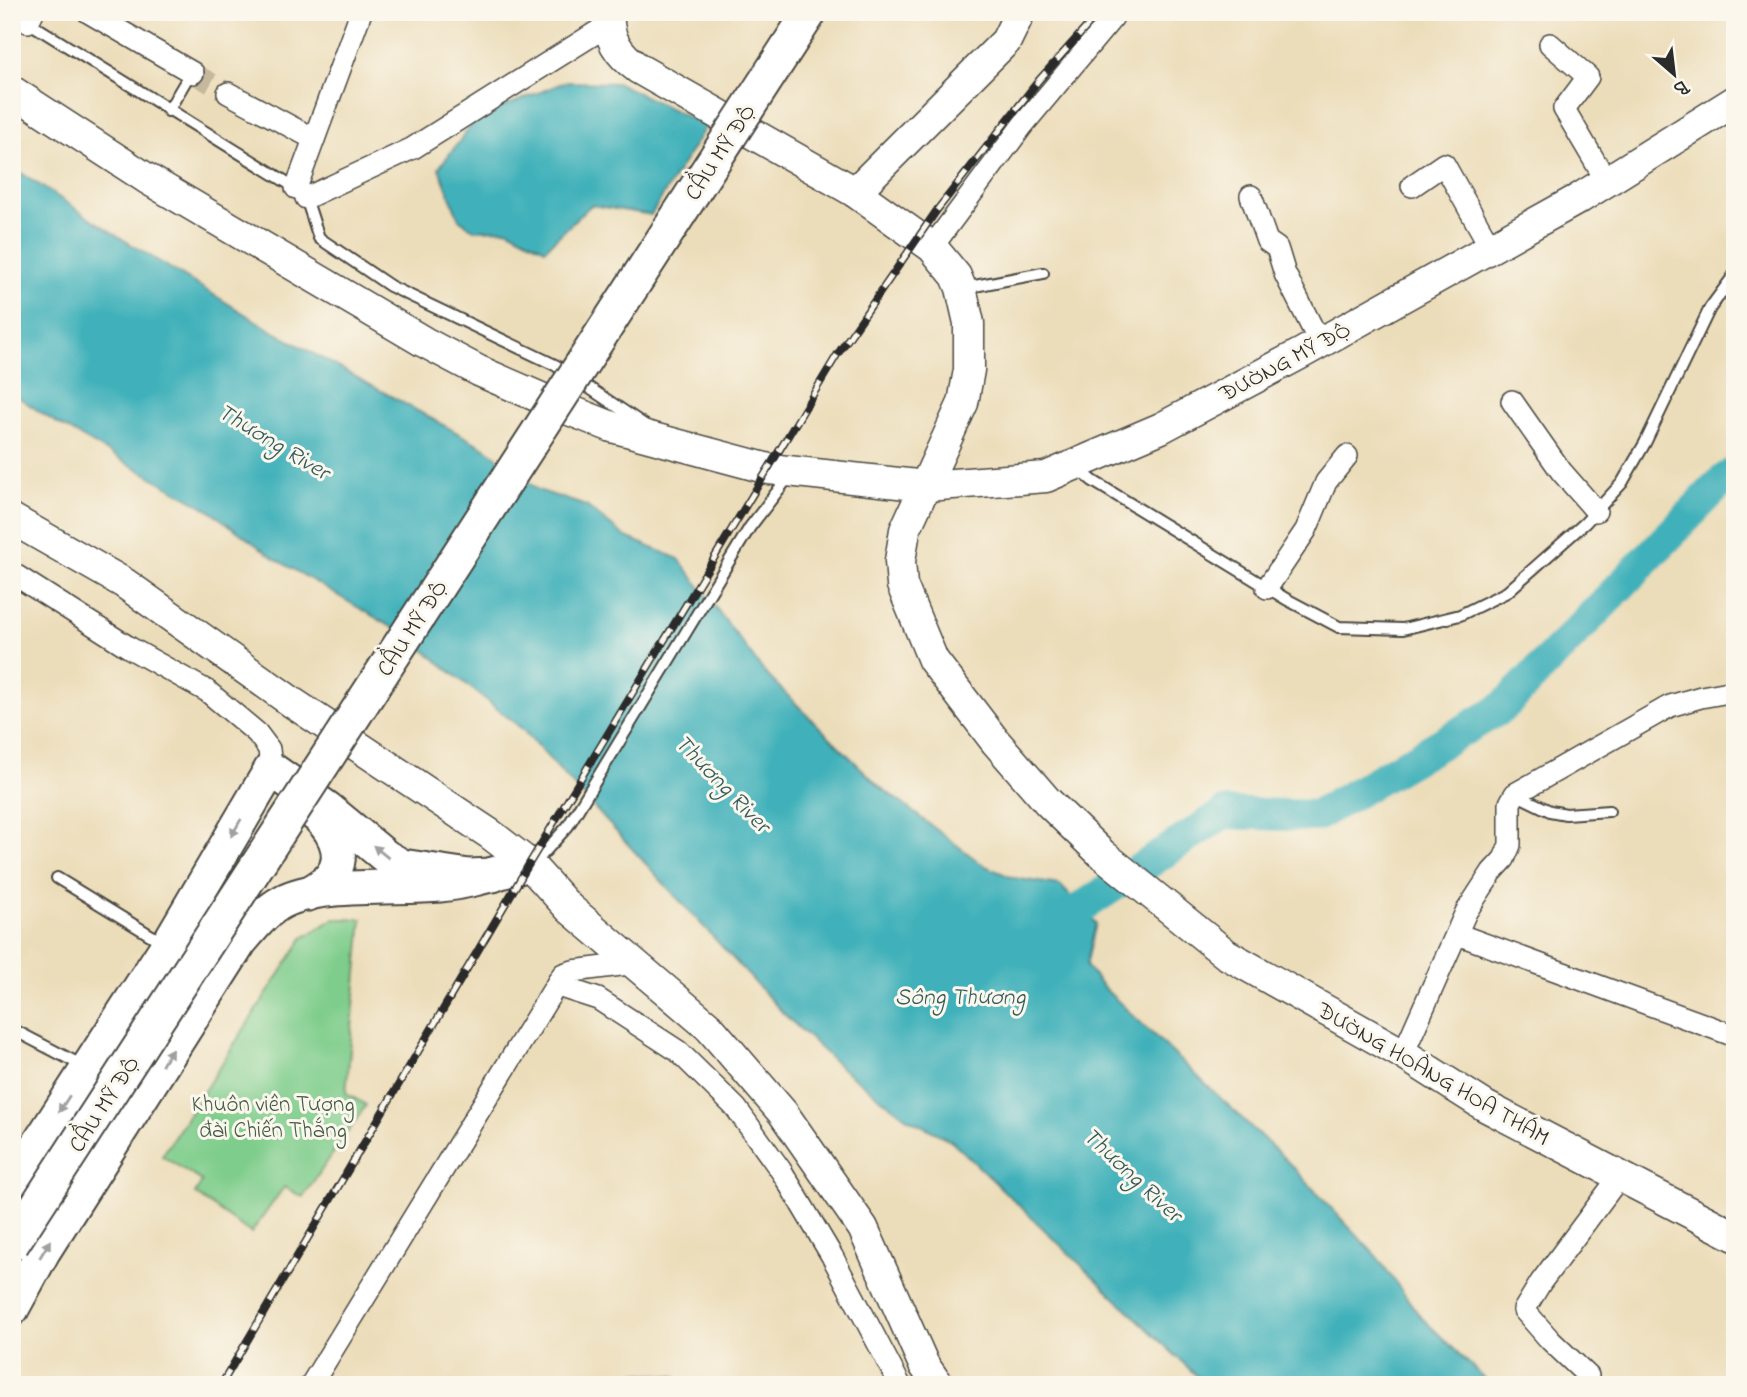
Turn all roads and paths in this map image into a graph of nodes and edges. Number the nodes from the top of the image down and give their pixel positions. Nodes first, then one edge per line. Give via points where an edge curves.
1 (88, 12) edge
2 (361, 12) edge
3 (810, 12) edge
4 (1020, 12) edge
5 (25, 16) edge
6 (1113, 17) dead end
7 (609, 19) edge
8 (1550, 44) dead end
9 (192, 72) joint
10 (12, 91) edge
11 (228, 93) tunnel mouth
12 (1735, 101) edge
13 (168, 111) junction
14 (314, 139) junction
15 (1607, 181) junction
16 (1412, 186) dead end
17 (855, 192) junction
18 (301, 193) junction
19 (1251, 196) dead end
20 (932, 247) junction
21 (1491, 248) junction
22 (1043, 273) dead end
23 (1735, 274) edge
24 (961, 288) junction
25 (1320, 343) junction
26 (1512, 401) dead end
27 (666, 442) junction
28 (1347, 456) dead end
29 (1075, 466) junction
30 (792, 473) junction
31 (926, 486) junction
32 (1596, 511) junction
33 (12, 519) edge
34 (12, 573) edge
35 (1267, 587) junction
36 (1735, 691) edge
37 (268, 774) junction
38 (1515, 794) junction
39 (1609, 811) dead end
40 (529, 864) junction
41 (493, 875) junction
42 (57, 878) dead end
43 (308, 894) junction
44 (1457, 934) junction
45 (167, 946) junction
46 (636, 963) junction
47 (558, 982) junction
48 (1696, 1021) junction
49 (1735, 1022) edge
50 (12, 1029) edge
51 (1735, 1036) edge
52 (1403, 1054) junction
53 (88, 1069) junction
54 (1620, 1176) junction
55 (12, 1185) edge
56 (1735, 1236) edge
57 (12, 1244) edge
58 (12, 1309) edge
59 (1588, 1376) dead end
60 (310, 1385) edge
61 (900, 1385) edge
62 (938, 1385) edge

1 - 9 street
2 - 14 street
3 - 57 main road, CẦU MỸ ĐỘ, bridge
4 - 17 street via 1006,41
5 - 13 lane
6 - 20 street via 1022,126
7 - 17 street via 620,53 639,69
7 - 18 street via 413,148
8 - 15 street via 1588,77 1564,109
9 - 13 lane
10 - 27 street, ĐƯỜNG MỸ ĐỘ via 146,178 424,341 564,408
11 - 14 street
12 - 15 street, ĐƯỜNG MỸ ĐỘ
13 - 18 lane
14 - 18 street
15 - 21 street, ĐƯỜNG MỸ ĐỘ
16 - 21 street via 1444,164
17 - 20 street
18 - 27 lane via 319,238 380,279 555,365
19 - 25 street via 1267,241 1277,248
20 - 24 street
21 - 25 street, ĐƯỜNG MỸ ĐỘ
22 - 24 lane
23 - 32 lane via 1710,308 1628,473
24 - 31 street via 969,323 967,381 963,402
25 - 29 street, ĐƯỜNG MỸ ĐỘ via 1161,428
26 - 32 street via 1561,471
27 - 30 street, ĐƯỜNG MỸ ĐỘ
28 - 35 street via 1326,482 1306,530
29 - 31 street, ĐƯỜNG MỸ ĐỘ via 1046,477
29 - 35 lane
30 - 31 street, ĐƯỜNG MỸ ĐỘ
30 - 40 lane via 750,527 568,826
31 - 52 street, ĐƯỜNG HOÀNG HOA THÁM via 905,530 902,585 933,660 995,741 1102,854 1226,954
32 - 35 lane via 1507,592 1460,615 1403,629 1339,627
33 - 40 street via 124,583
34 - 37 street via 206,691 257,733 269,749
36 - 38 street via 1670,706
41 -> 37 main road via 401,866 328,809
37 - 43 main road via 334,835 337,857 333,874
37 -> 45 main road
38 - 39 lane via 1566,814
38 - 44 street via 1510,803 1510,845 1466,912
40 - 41 main road
40 - 46 street via 569,908
41 - 43 main road via 441,885
42 - 45 lane
58 -> 43 main road via 43,1252 240,942 281,902
44 - 48 street
44 - 52 street
45 - 53 main road
46 - 47 street via 573,971
46 - 62 street via 709,1027 783,1113 863,1228 924,1365
47 - 60 street
47 - 61 street via 598,999 678,1051 736,1108 825,1244
48 - 49 street
48 - 51 street
50 - 53 lane
52 - 54 street, ĐƯỜNG HOÀNG HOA THÁM via 1485,1106
53 -> 55 main road
54 - 56 street, ĐƯỜNG HOÀNG HOA THÁM
54 - 59 street via 1524,1310

